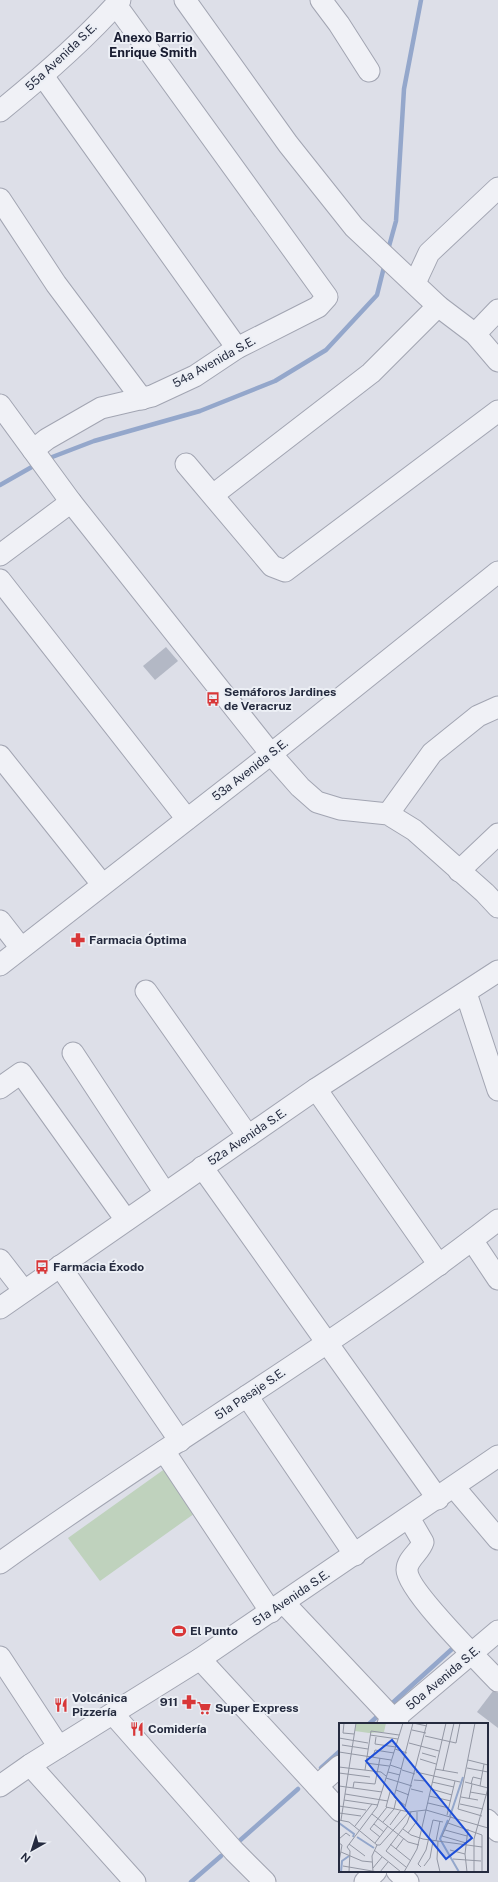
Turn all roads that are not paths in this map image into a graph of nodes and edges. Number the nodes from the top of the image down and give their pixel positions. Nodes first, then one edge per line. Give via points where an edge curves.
1 (185, 0) edge
2 (321, 0) edge
3 (118, 2) edge
4 (369, 71) dead end
5 (43, 76) junction
6 (0, 111) edge
7 (498, 188) edge
8 (0, 199) edge
9 (412, 280) junction
10 (438, 306) junction
11 (498, 310) edge
12 (475, 334) junction
13 (237, 348) junction
14 (498, 361) edge
15 (142, 399) junction
16 (0, 405) edge
17 (498, 411) edge
18 (39, 458) junction
19 (186, 464) dead end
20 (213, 495) junction
21 (72, 502) junction
22 (0, 555) edge
23 (498, 572) edge
24 (0, 580) edge
25 (498, 707) edge
26 (271, 754) junction
27 (0, 756) edge
28 (388, 814) junction
29 (187, 819) junction
30 (498, 834) edge
31 (459, 871) junction
32 (102, 884) junction
33 (494, 900) edge
34 (0, 921) edge
35 (21, 948) junction
36 (0, 965) edge
37 (498, 971) edge
38 (146, 991) dead end
39 (466, 993) junction
40 (73, 1053) dead end
41 (0, 1088) edge
42 (316, 1089) junction
43 (498, 1090) edge
44 (248, 1136) junction
45 (202, 1167) junction
46 (165, 1193) junction
47 (126, 1220) junction
48 (498, 1220) edge
49 (472, 1240) junction
50 (0, 1260) edge
51 (438, 1265) junction
52 (60, 1266) junction
53 (498, 1279) edge
54 (24, 1291) junction
55 (0, 1308) edge
56 (328, 1341) junction
57 (246, 1396) junction
58 (172, 1446) junction
59 (498, 1456) edge
60 (446, 1493) junction
61 (409, 1518) junction
62 (498, 1540) edge
63 (355, 1555) junction
64 (0, 1563) edge
65 (277, 1607) junction
66 (498, 1632) edge
67 (472, 1654) junction
68 (0, 1657) edge
69 (200, 1659) junction
70 (498, 1681) edge
71 (113, 1714) junction
72 (390, 1718) edge
73 (59, 1747) junction
74 (30, 1765) junction
75 (339, 1767) edge
76 (0, 1786) edge
77 (317, 1786) junction
78 (339, 1810) edge
79 (488, 1821) edge
80 (498, 1831) edge
81 (375, 1872) edge
82 (398, 1872) edge
83 (135, 1882) edge
84 (265, 1882) edge
85 (365, 1882) edge
86 (408, 1882) edge

1 - 9 street via 288,144 354,227
2 - 4 street
3 - 5 street, 55a Avenida S.E.
3 - 13 street, 54a Avenida S.E. via 327,297 318,307
5 - 6 street, 55a Avenida S.E.
5 - 13 street
7 - 9 street via 429,253
8 - 15 street via 56,284
9 - 10 street
10 - 12 street
10 - 20 street via 371,373
11 - 12 street
12 - 14 street
13 - 15 street, 54a Avenida S.E. via 195,376
15 - 18 street, 54a Avenida S.E. via 101,408 47,439
16 - 18 street
17 - 20 street via 285,571 272,566
18 - 21 street
19 - 20 street
21 - 22 street
21 - 26 street
23 - 26 street, 53a Avenida S.E.
24 - 29 street
25 - 28 street via 478,716 432,753
26 - 28 street via 317,802 340,809
26 - 29 street, 53a Avenida S.E.
27 - 32 street
28 - 31 street via 414,830
29 - 32 street, 53a Avenida S.E.
30 - 31 street
31 - 33 street
32 - 35 street, 53a Avenida S.E.
34 - 35 street
35 - 36 street, 53a Avenida S.E.
37 - 39 street, 52a Avenida S.E.
38 - 44 street
39 - 42 street, 52a Avenida S.E.
39 - 43 street
40 - 46 street
41 - 47 street via 21,1073
42 - 44 street, 52a Avenida S.E.
42 - 51 street
44 - 45 street, 52a Avenida S.E.
45 - 46 street, 52a Avenida S.E.
45 - 56 street
46 - 47 street, 52a Avenida S.E.
47 - 52 street, 52a Avenida S.E.
48 - 49 street, 51a Pasaje S.E.
49 - 51 street, 51a Pasaje S.E.
49 - 53 street
50 - 54 street
51 - 56 street, 51a Pasaje S.E.
52 - 54 street, 52a Avenida S.E.
52 - 58 street
54 - 55 street, 52a Avenida S.E.
56 - 57 street, 51a Pasaje S.E.
56 - 60 street
57 - 58 street, 51a Pasaje S.E.
57 - 63 street
58 - 64 street, 51a Pasaje S.E.
58 - 65 street
59 - 60 street, 51a Avenida S.E.
60 - 61 street, 51a Avenida S.E.
60 - 62 street
61 - 63 street, 51a Avenida S.E.
61 - 67 street via 423,1542 407,1571 411,1581 435,1613
63 - 65 street, 51a Avenida S.E.
65 - 69 street, 51a Avenida S.E.
65 - 72 street
66 - 67 street, 50a Avenida S.E.
67 - 70 street
67 - 72 street, 50a Avenida S.E.
68 - 73 street
69 - 71 street, 51a Avenida S.E.
69 - 77 street
71 - 73 street, 51a Avenida S.E.
71 - 84 street via 234,1851
73 - 74 street, 51a Avenida S.E.
74 - 76 street, 51a Avenida S.E.
74 - 83 street
75 - 77 street
77 - 78 street
79 - 80 street
81 - 85 street
82 - 86 street

